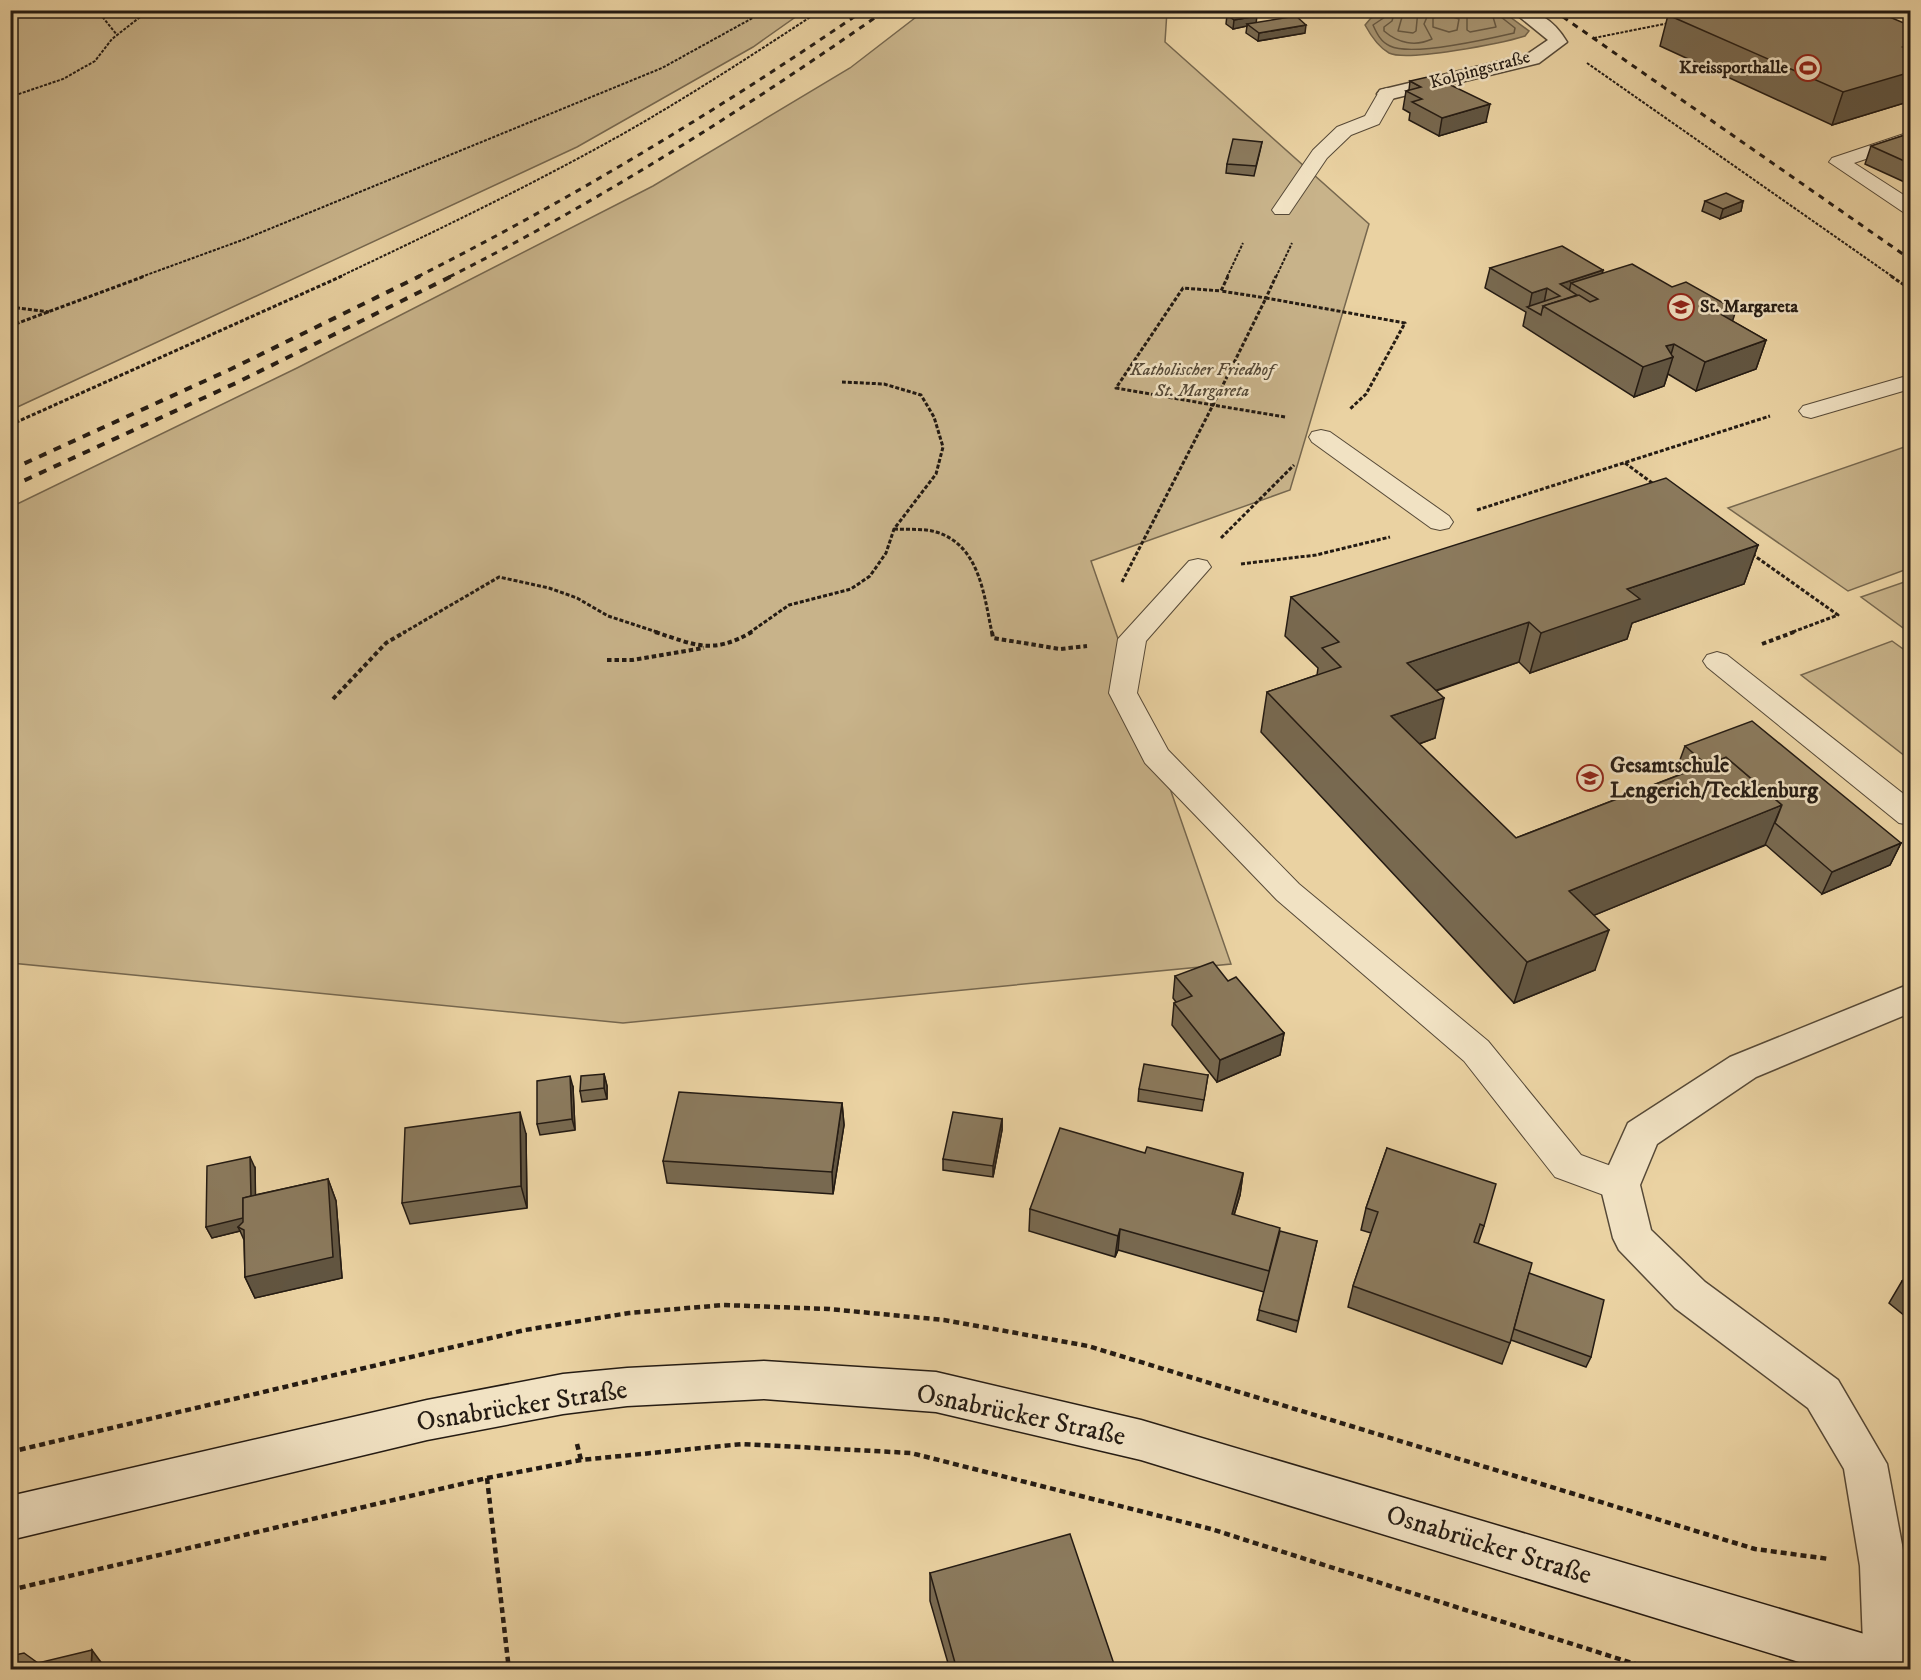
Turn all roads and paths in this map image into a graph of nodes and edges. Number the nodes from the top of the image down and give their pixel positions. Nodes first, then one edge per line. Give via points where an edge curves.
1 (97, 10) edge
2 (149, 10) edge
3 (767, 10) edge
4 (821, 10) edge
5 (1520, 10) edge
6 (1673, 22) dead end
7 (117, 34) junction
8 (1557, 42) junction
9 (1387, 94) joint
10 (10, 97) edge
11 (1911, 138) edge
12 (1911, 208) edge
13 (1282, 210) joint
14 (1243, 243) dead end
15 (1911, 289) edge
16 (1221, 291) junction
17 (1266, 298) junction
18 (10, 307) edge
19 (51, 312) junction
20 (10, 326) edge
21 (842, 382) dead end
22 (1911, 382) edge
23 (1213, 405) junction
24 (1811, 411) joint
25 (10, 425) edge
26 (1328, 431) junction
27 (1624, 463) junction
28 (1663, 490) edge
29 (1440, 522) junction
30 (894, 529) junction
31 (1751, 553) dead end
32 (1198, 567) junction
33 (1122, 582) dead end
34 (1132, 639) junction
35 (1773, 640) dead end
36 (704, 648) junction
37 (607, 660) dead end
38 (1718, 661) dead end
39 (333, 699) dead end
40 (1911, 815) edge
41 (1911, 998) edge
42 (1620, 1185) junction
43 (487, 1478) junction
44 (10, 1518) edge
45 (10, 1590) edge
46 (1895, 1667) edge
47 (510, 1670) edge
48 (1654, 1670) edge

1 - 7 path
2 - 7 path
3 - 19 path via 662,68 245,239
4 - 25 path via 712,83 556,171 407,245
5 - 8 street, Kolpingstraße via 1552,32
6 - 8 path
7 - 10 path via 95,61 63,79
8 - 9 street, Kolpingstraße via 1532,59
8 - 15 path
9 - 13 lane via 1372,120 1344,131 1320,154
11 - 12 lane via 1839,162
13 - 17 path via 1298,232
14 - 16 path
16 - 17 path
16 - 23 path via 1183,288 1116,388
17 - 23 path
17 - 26 path via 1405,323 1366,394
18 - 19 path
19 - 20 path
21 - 30 path via 884,384 921,395 934,417 943,447 936,474
22 - 24 lane
23 - 26 path
23 - 33 path
24 - 27 path via 1777,414
26 - 29 lane
26 - 32 path via 1211,548
27 - 28 path
27 - 29 path
29 - 32 path via 1353,548 1285,561
30 - 34 path via 938,532 962,545 975,564 993,638 1059,649
30 - 36 path via 886,553 870,576 851,589 789,605 750,633
31 - 35 path via 1838,615
32 - 34 lane
34 - 42 lane via 1123,693 1156,756 1288,892 1476,1051 1568,1166
36 - 37 path via 632,660
36 - 39 path via 608,616 577,598 518,579 499,577 386,643
38 - 40 lane
41 - 42 street via 1743,1067 1642,1134
42 - 46 street via 1633,1238 1690,1294 1823,1394 1865,1464
43 - 45 path
43 - 47 path
43 - 48 path via 581,1460 742,1444 911,1453 1211,1530
44 - 46 street, Osnabrücker Straße via 427,1420 563,1394 764,1380 924,1391 1141,1440

